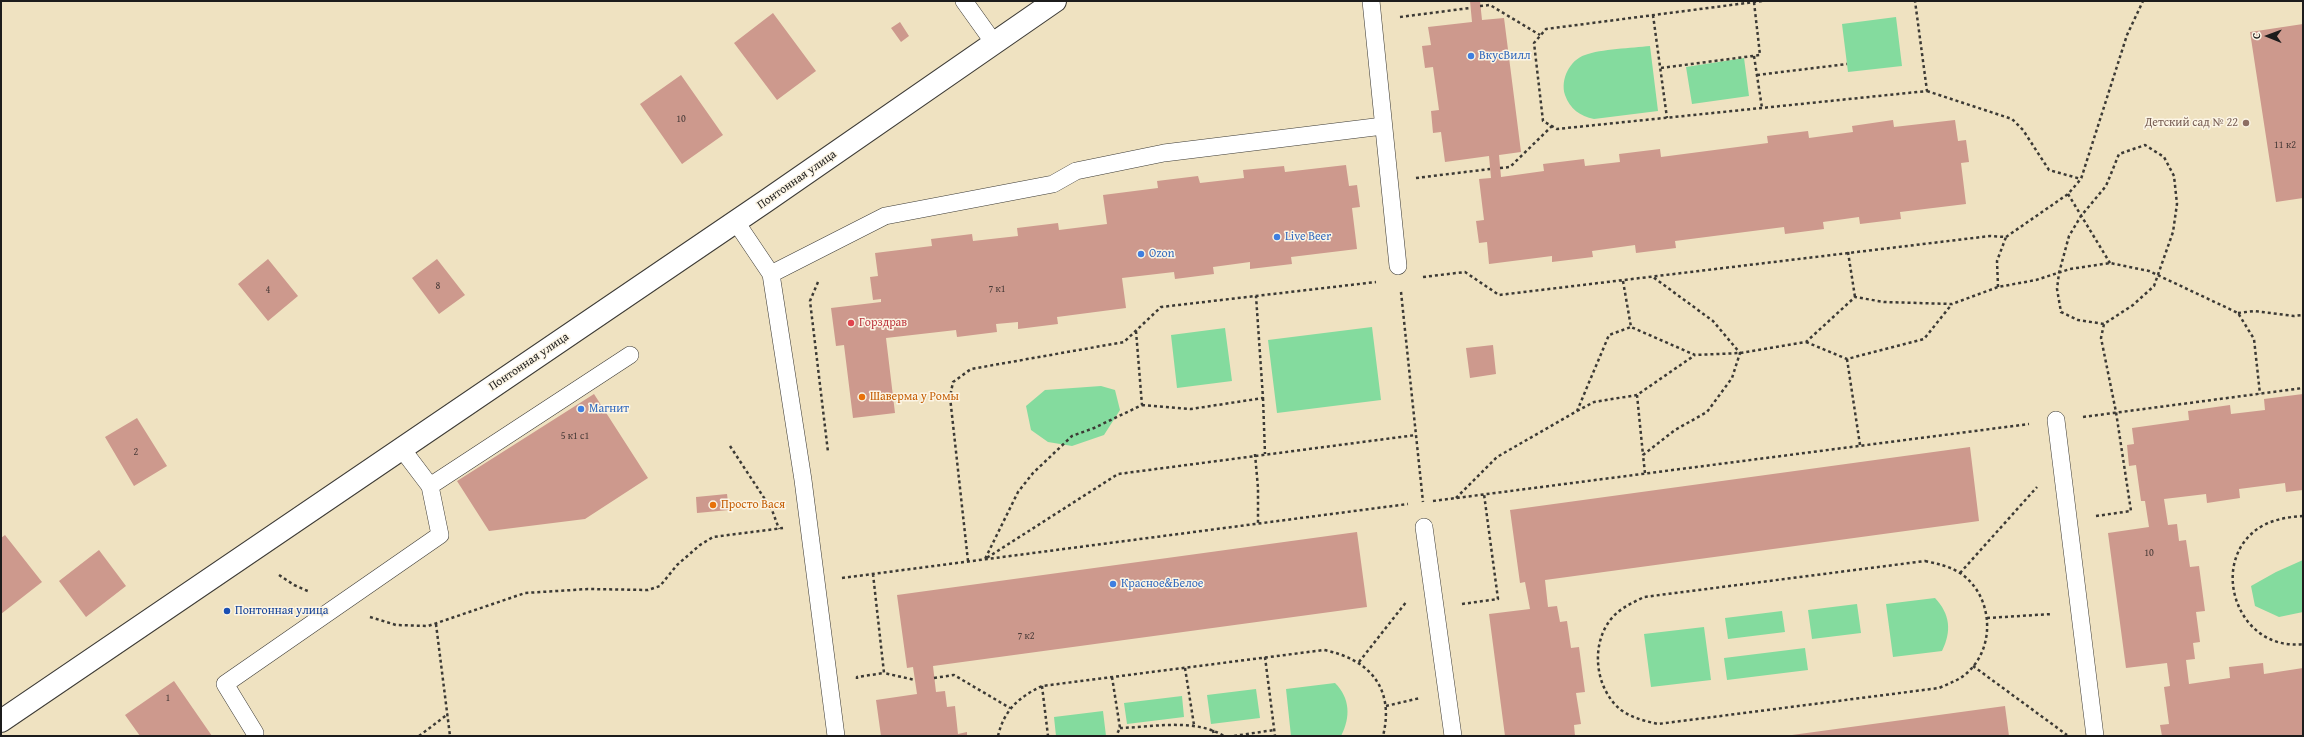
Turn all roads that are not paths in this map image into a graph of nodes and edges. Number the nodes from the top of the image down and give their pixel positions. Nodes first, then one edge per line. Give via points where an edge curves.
1 (964, 1) edge
2 (1053, 1) edge
3 (1372, 1) edge
4 (994, 43) junction
5 (1383, 126) junction
6 (736, 222) junction
7 (1398, 273) road end
8 (771, 274) junction
9 (630, 355) dead end
10 (2056, 420) road end
11 (402, 449) junction
12 (430, 486) junction
13 (1424, 527) dead end
14 (1, 721) edge
15 (255, 733) dead end
16 (836, 736) edge
17 (1453, 736) edge
18 (2095, 736) edge

1 - 4 lane
2 - 4 street, Понтонная улица
3 - 5 lane
4 - 6 street, Понтонная улица
5 - 7 lane
5 - 8 lane via 1164,153 1076,171 1053,184 885,216
6 - 8 lane
6 - 11 street, Понтонная улица
8 - 16 lane
9 - 12 lane
10 - 18 lane
11 - 12 lane
11 - 14 street, Понтонная улица
12 - 15 lane via 440,535 225,684
13 - 17 lane

